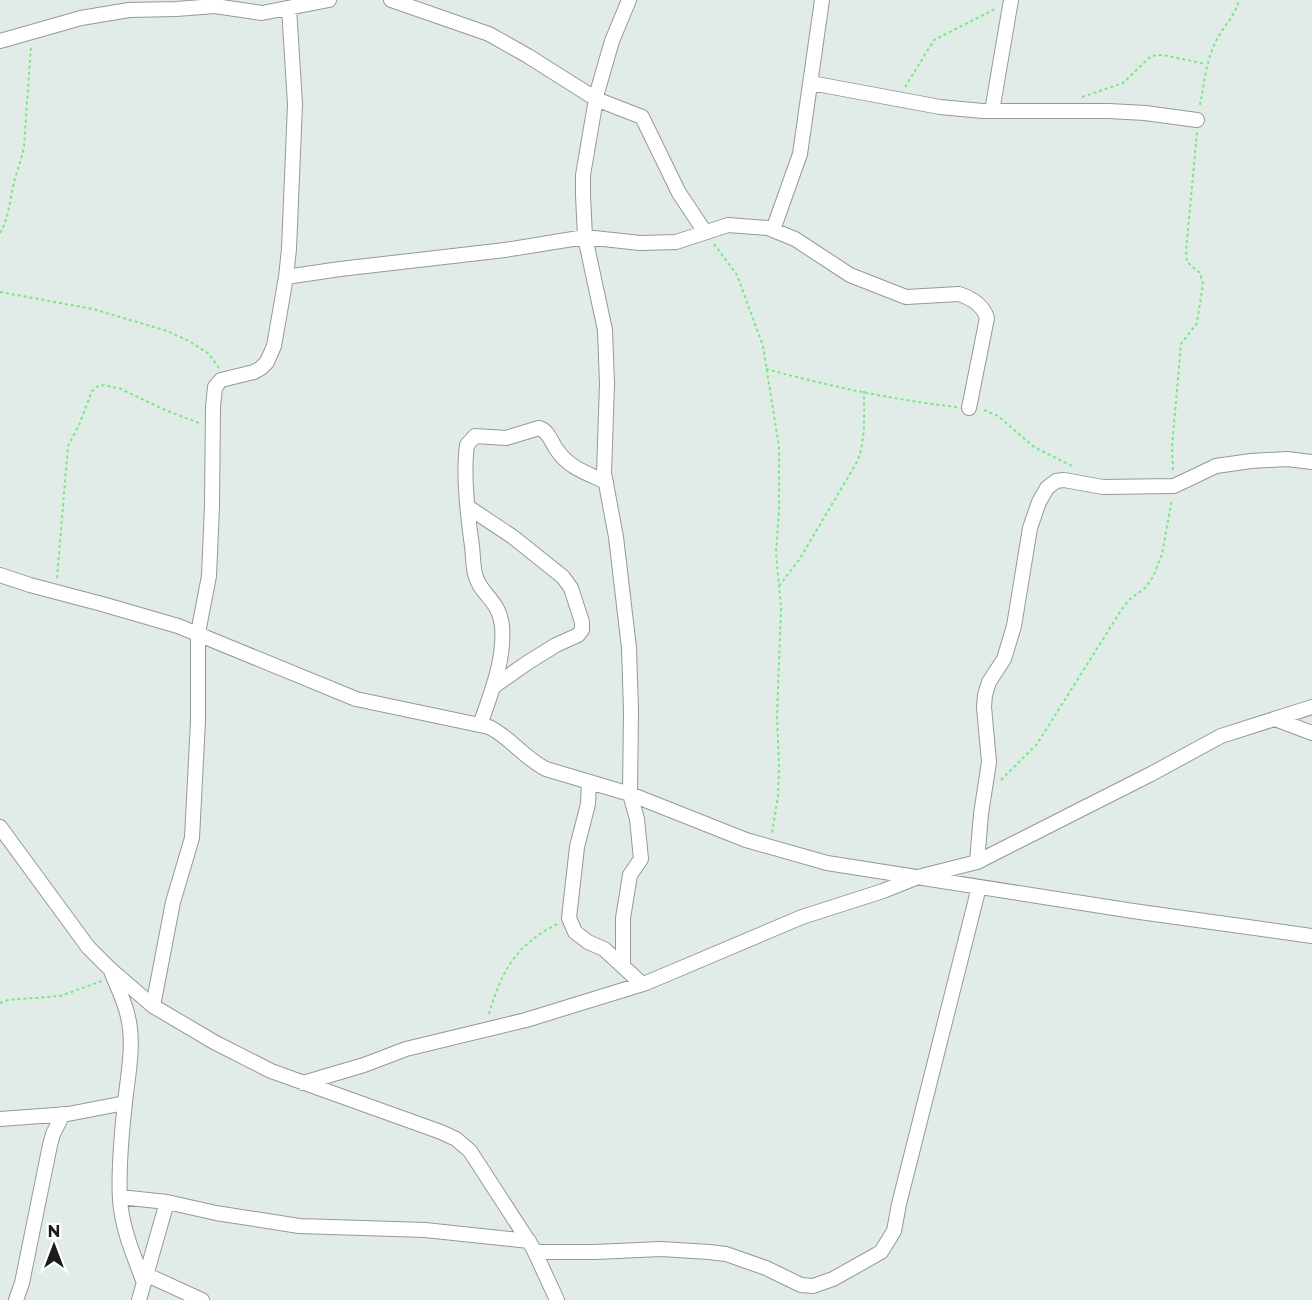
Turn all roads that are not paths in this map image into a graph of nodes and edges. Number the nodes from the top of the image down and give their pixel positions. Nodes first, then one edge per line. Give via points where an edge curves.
1 (329, 0) edge
2 (391, 0) edge
3 (629, 0) edge
4 (822, 0) edge
5 (1011, 0) edge
6 (216, 3) edge
7 (289, 9) junction
8 (0, 40) edge
9 (811, 83) junction
10 (596, 99) junction
11 (992, 111) junction
12 (1197, 120) road end
13 (773, 230) junction
14 (705, 232) junction
15 (585, 237) junction
16 (286, 277) junction
17 (969, 408) road end
18 (1312, 462) edge
19 (606, 482) junction
20 (468, 507) junction
21 (0, 575) edge
22 (198, 633) junction
23 (493, 687) junction
24 (1312, 708) edge
25 (1275, 719) junction
26 (480, 725) junction
27 (1312, 733) edge
28 (589, 782) junction
29 (630, 794) junction
30 (0, 827) edge
31 (977, 862) junction
32 (918, 877) junction
33 (979, 887) junction
34 (1312, 936) edge
35 (623, 965) junction
36 (111, 973) junction
37 (642, 984) junction
38 (153, 1006) junction
39 (303, 1083) junction
40 (125, 1103) junction
41 (63, 1114) junction
42 (0, 1119) edge
43 (120, 1197) junction
44 (167, 1202) junction
45 (532, 1246) junction
46 (146, 1279) junction
47 (16, 1300) edge
48 (139, 1300) edge
49 (202, 1300) edge
50 (557, 1300) edge

1 - 7 street
2 - 10 street via 489,34
3 - 10 street via 612,41
4 - 9 street
5 - 11 street
6 - 7 street via 262,13
6 - 8 street via 81,18
7 - 16 street via 295,104
9 - 11 street via 940,107
9 - 13 street via 798,162
10 - 14 street via 642,117 679,193
10 - 15 street via 583,174
11 - 12 street via 1109,111
13 - 14 street via 728,225
13 - 17 street via 795,239 850,275 887,291 906,297 959,294 980,305 987,318
14 - 15 street via 676,242
15 - 16 street
15 - 19 street via 605,330
16 - 22 street via 274,346 267,362 254,372 226,378 215,387 209,576
18 - 31 street via 1251,460 1216,466 1174,486 1103,488 1064,480 1047,488 1030,528 1014,626 1004,659 985,695 990,762
19 - 20 street via 566,463 544,429 534,428 506,438 475,436 466,450
19 - 29 street via 631,665
20 - 23 street via 475,575 498,608 502,624 503,646
20 - 23 street via 563,577 571,588 582,622 578,635
21 - 22 street
22 - 26 street via 356,699
22 - 38 street via 192,838 173,902
23 - 26 street
24 - 25 street
25 - 27 street
25 - 31 street via 1221,736
26 - 28 street via 498,731 532,762
28 - 29 street
28 - 35 street via 569,918 575,932
29 - 32 street via 770,848 827,863
29 - 35 street via 641,860 628,882
30 - 36 street via 65,918
31 - 32 street
32 - 33 street
32 - 37 street via 802,917
33 - 34 street
33 - 45 street via 897,1223 881,1252 833,1279 807,1286 766,1268 709,1251
35 - 37 street
36 - 38 street
36 - 40 street via 129,1018 131,1050
37 - 39 street via 483,1031 406,1049
38 - 39 street via 252,1061
39 - 45 street via 456,1139 476,1158
40 - 41 street
40 - 43 street
41 - 42 street
41 - 47 street via 50,1145
43 - 44 street
43 - 46 street via 123,1227
44 - 45 street via 299,1226 425,1230
44 - 46 street
45 - 50 street
46 - 48 street
46 - 49 street

